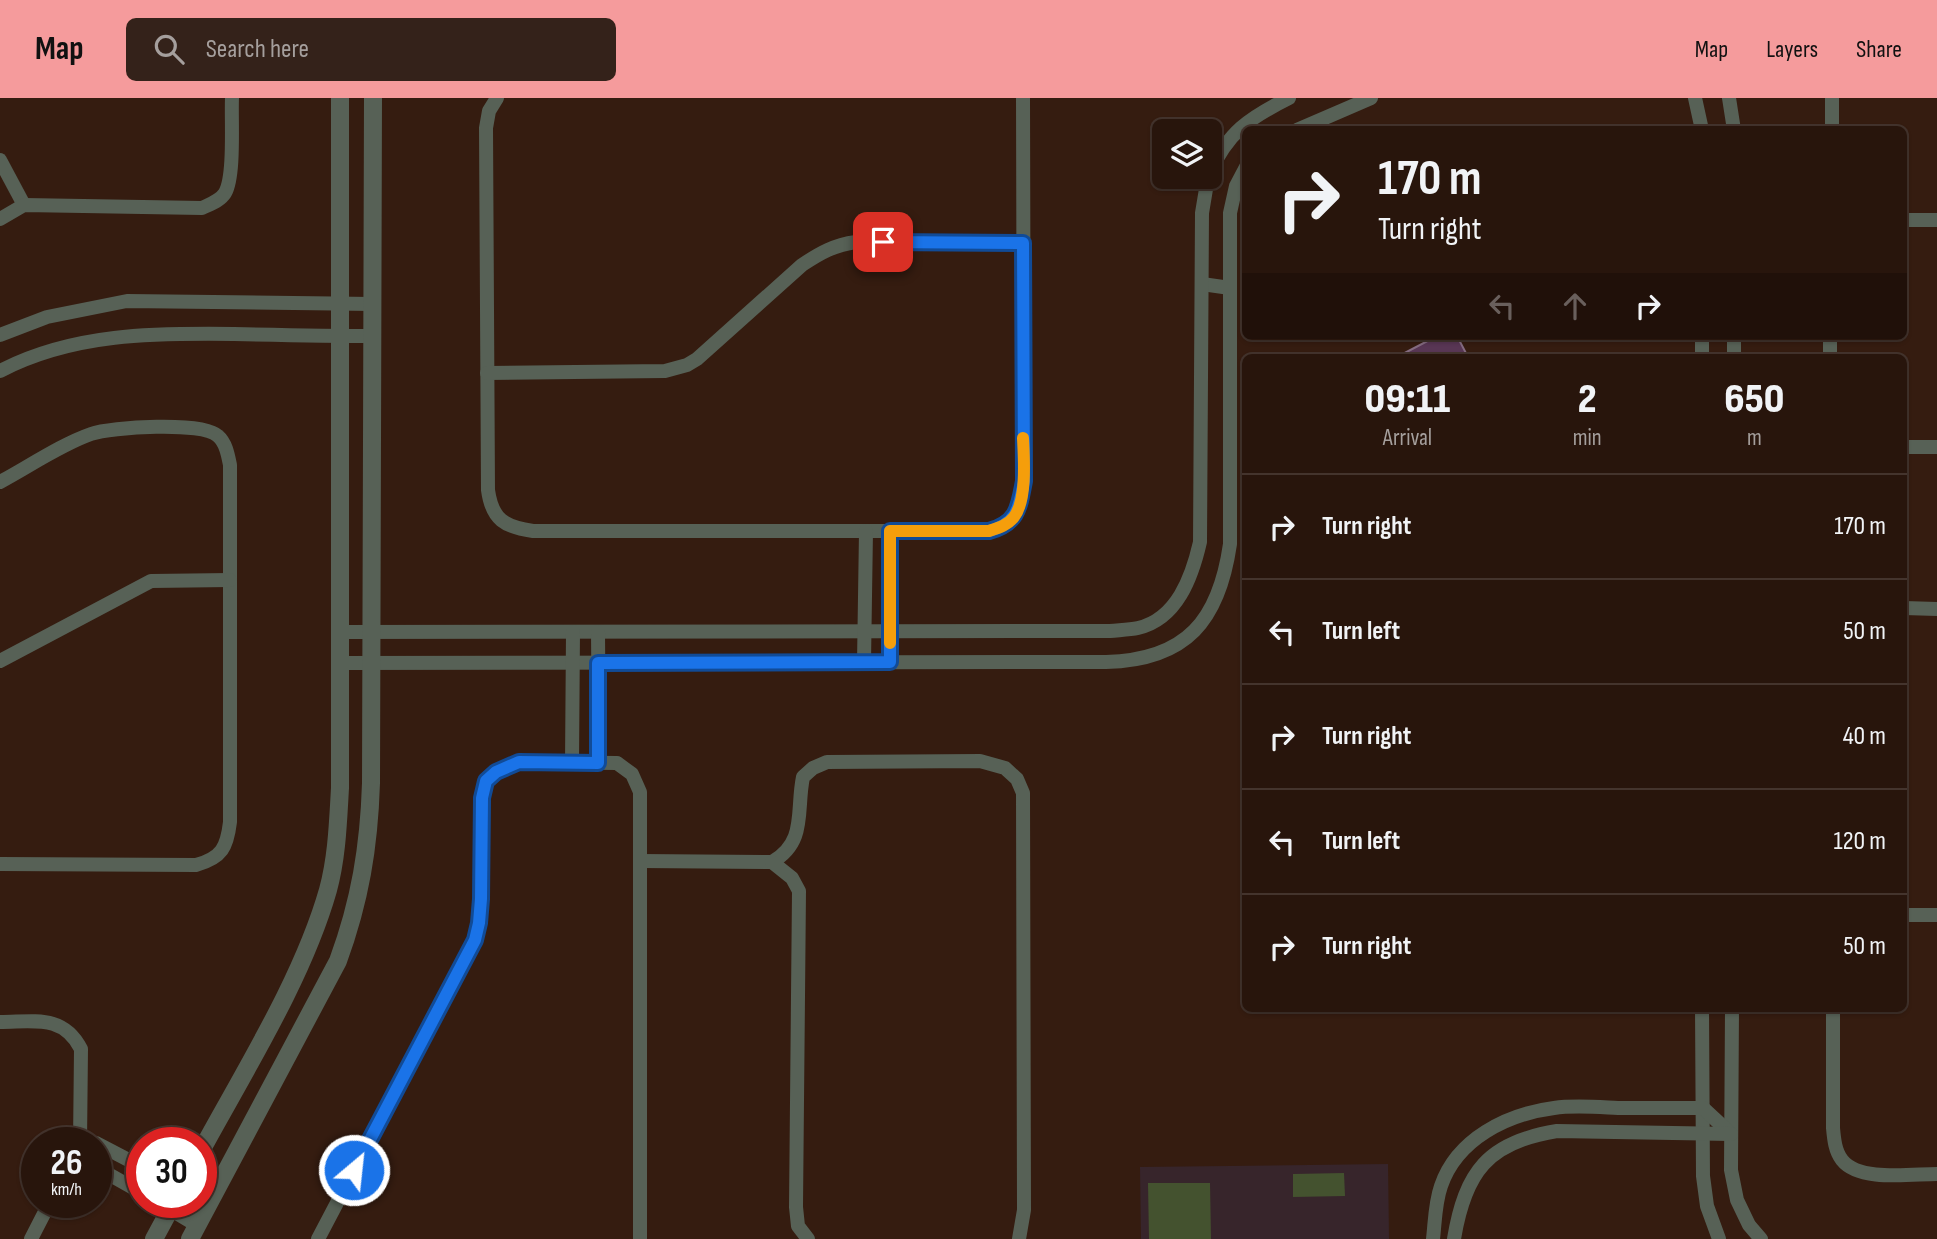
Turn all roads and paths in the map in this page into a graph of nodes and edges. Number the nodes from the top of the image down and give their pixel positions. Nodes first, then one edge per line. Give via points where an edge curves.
1 (232, 98) edge
2 (340, 98) edge
3 (373, 98) edge
4 (497, 98) edge
5 (1023, 98) edge
6 (1289, 98) edge
7 (1371, 98) edge
8 (1696, 98) edge
9 (1729, 98) edge
10 (1832, 98) edge
11 (1306, 126) edge
12 (1701, 126) edge
13 (1733, 126) edge
14 (1832, 126) edge
15 (1222, 152) edge
16 (0, 160) edge
17 (1242, 175) edge
18 (1207, 189) edge
19 (24, 205) junction
20 (0, 219) edge
21 (1907, 220) edge
22 (1937, 220) edge
23 (1023, 243) junction
24 (1202, 284) junction
25 (1230, 288) junction
26 (340, 304) junction
27 (373, 304) junction
28 (0, 335) edge
29 (340, 336) junction
30 (373, 336) junction
31 (0, 372) edge
32 (487, 373) junction
33 (1907, 447) edge
34 (1937, 447) edge
35 (0, 482) edge
36 (866, 531) junction
37 (890, 531) junction
38 (230, 580) junction
39 (1907, 608) edge
40 (1937, 608) edge
41 (340, 632) junction
42 (372, 632) junction
43 (573, 632) junction
44 (598, 632) junction
45 (864, 632) junction
46 (890, 632) junction
47 (0, 661) edge
48 (864, 662) junction
49 (890, 662) junction
50 (340, 663) junction
51 (372, 663) junction
52 (573, 663) junction
53 (598, 663) junction
54 (572, 763) junction
55 (598, 763) junction
56 (640, 861) junction
57 (772, 862) junction
58 (0, 864) edge
59 (1907, 915) edge
60 (1937, 915) edge
61 (1702, 1012) edge
62 (1732, 1012) edge
63 (1833, 1012) edge
64 (0, 1022) edge
65 (1703, 1108) junction
66 (80, 1127) edge
67 (214, 1127) edge
68 (1703, 1133) junction
69 (1731, 1133) junction
70 (1937, 1174) edge
71 (217, 1180) edge
72 (42, 1218) edge
73 (162, 1218) edge
74 (180, 1218) edge
75 (194, 1232) edge
76 (31, 1239) edge
77 (154, 1239) edge
78 (318, 1239) edge
79 (640, 1239) edge
80 (808, 1239) edge
81 (1019, 1239) edge
82 (1433, 1239) edge
83 (1454, 1239) edge
84 (1719, 1239) edge
85 (1761, 1239) edge

1 - 19 street via 230,178 225,194 214,203 202,208
2 - 26 street
3 - 27 street
4 - 32 street via 486,128
5 - 23 street
6 - 15 street via 1245,122
7 - 11 street
8 - 12 street
9 - 13 street
10 - 14 street
16 - 19 street
17 - 25 street via 1230,213
18 - 24 street
19 - 20 street
21 - 22 street
23 - 32 street via 839,244 802,265 687,365 665,371
23 - 37 street via 1024,481 1014,517 989,531
24 - 25 street
24 - 46 street via 1200,542 1183,594 1164,614 1140,628
25 - 49 street via 1230,544 1226,576 1215,605 1198,627 1175,646 1129,662
26 - 27 street
26 - 28 street via 127,301 47,317
26 - 29 street
27 - 30 street
29 - 30 street
29 - 31 street via 126,335 44,352
29 - 41 street
30 - 42 street
32 - 36 street via 490,502 504,523 533,531
33 - 34 street
35 - 38 street via 104,430 193,428 217,435 227,449 230,465
36 - 37 street
36 - 45 street
37 - 46 street
38 - 47 street via 151,581
38 - 58 street via 230,822 227,842 219,854 196,865
39 - 40 street
41 - 42 street
41 - 50 street
42 - 43 street
42 - 51 street
43 - 44 street
43 - 52 street
44 - 45 street
44 - 53 street
45 - 46 street
45 - 48 street
46 - 49 street
48 - 49 street
48 - 53 street
50 - 51 street
50 - 67 street via 340,789 328,888 285,995
51 - 52 street
51 - 71 street via 370,824 354,918 333,972
52 - 53 street
52 - 54 street
53 - 55 street
54 - 55 street
54 - 78 street via 519,762 486,781 475,940
55 - 56 street via 617,763 637,782
56 - 57 street
56 - 79 street
57 - 80 street via 792,878 799,891 796,1207 799,1226
57 - 81 street via 794,842 803,777 827,762 980,761 1005,768 1017,779 1023,793 1024,1210
59 - 60 street
61 - 65 street
62 - 69 street
63 - 70 street via 1833,1128 1842,1160 1853,1170 1869,1174
64 - 66 street via 46,1022 74,1035 81,1049
65 - 68 street
65 - 69 street
65 - 82 street via 1555,1107 1498,1124 1472,1141 1453,1163 1441,1186
68 - 69 street
68 - 83 street via 1557,1131 1507,1145 1486,1160 1469,1183
68 - 84 street via 1707,1206
69 - 85 street via 1737,1200
72 - 76 street
73 - 77 street
74 - 75 street

